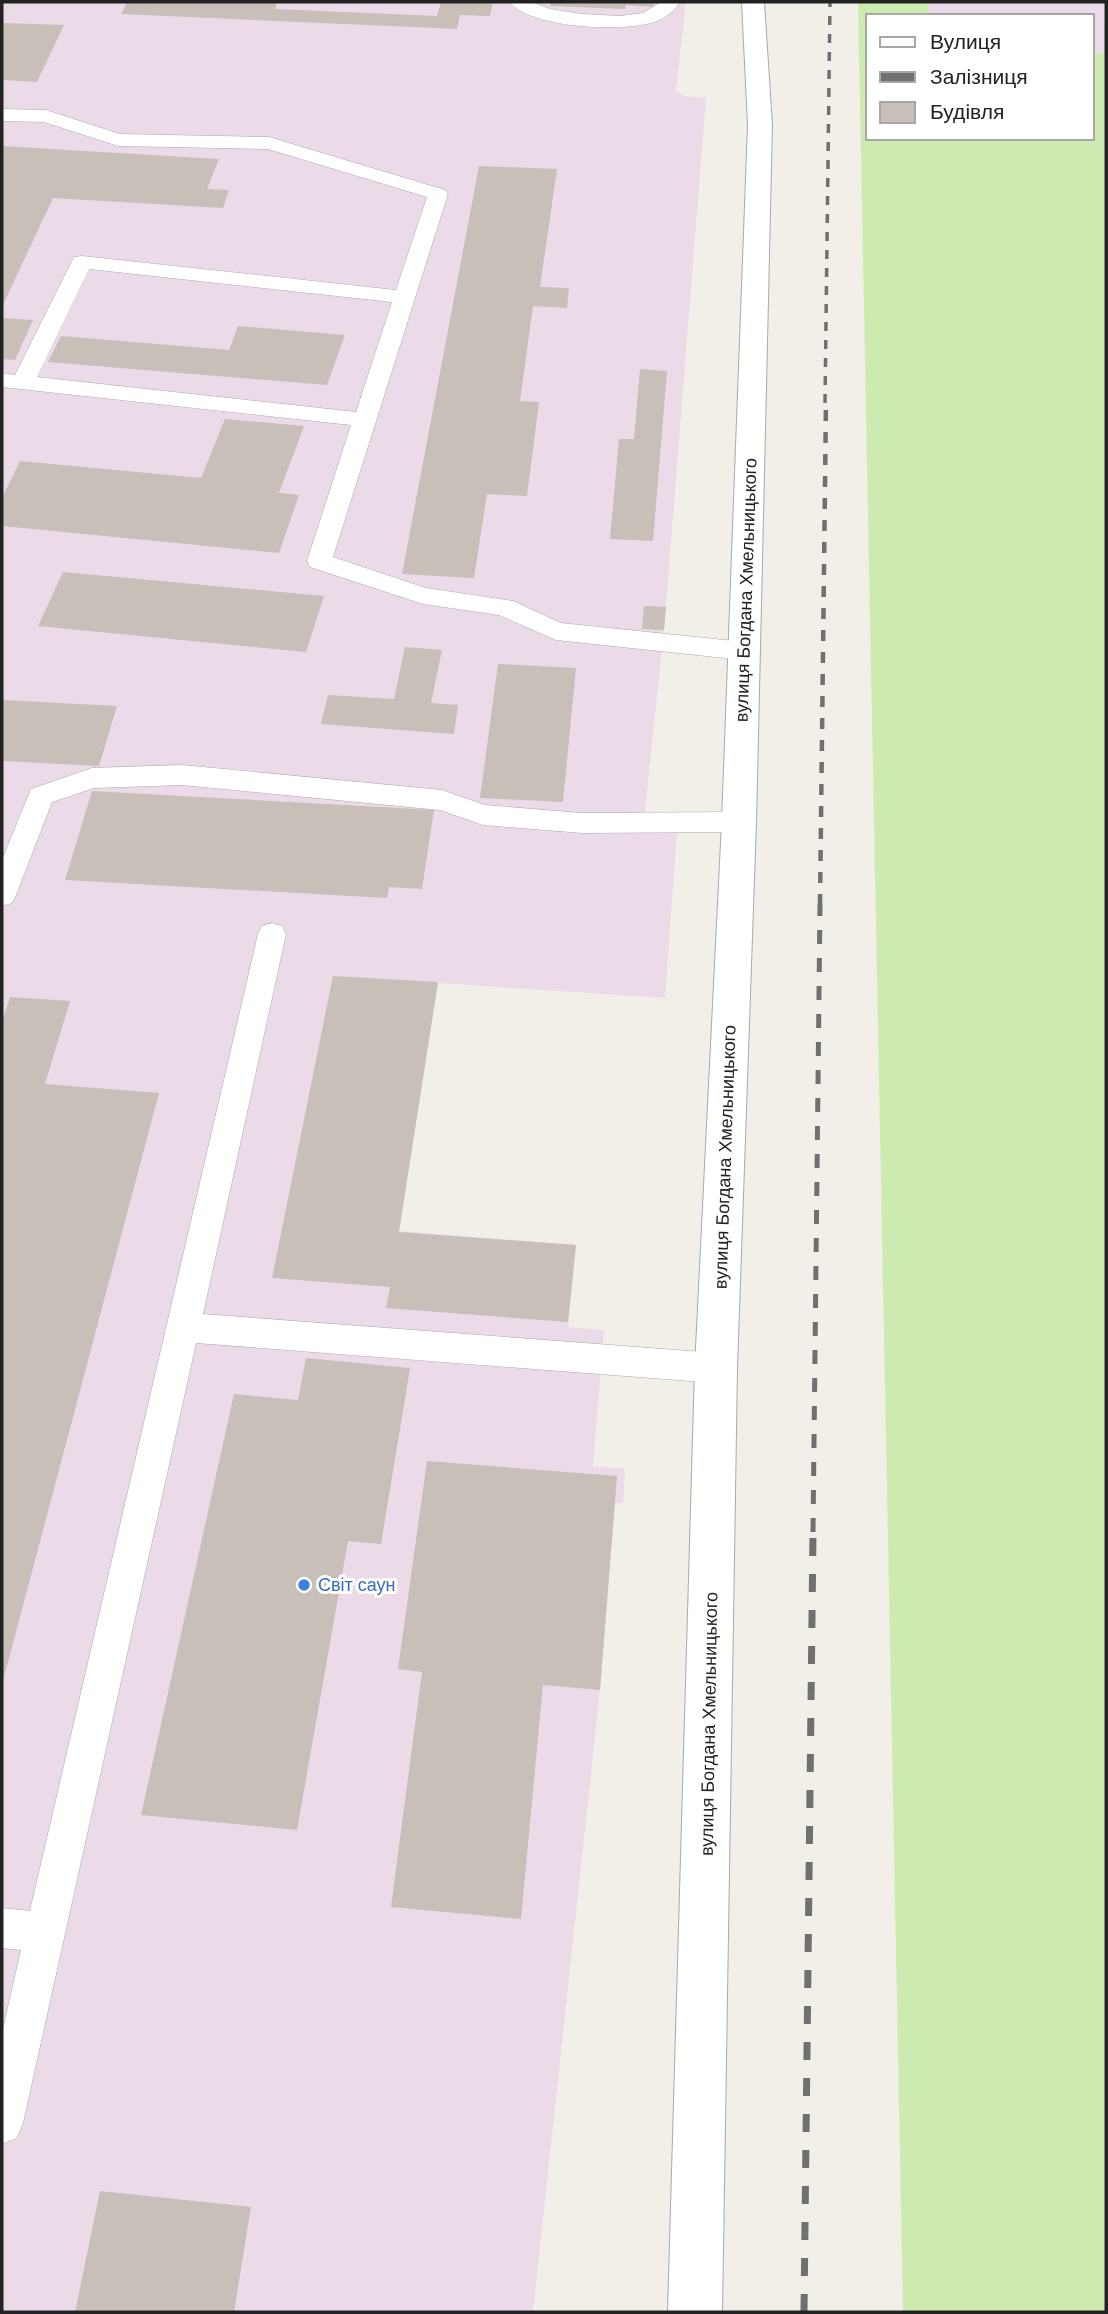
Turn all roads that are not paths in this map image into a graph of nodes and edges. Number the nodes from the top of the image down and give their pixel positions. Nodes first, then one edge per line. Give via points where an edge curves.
1 (519, 2) edge
2 (671, 2) edge
3 (753, 2) edge
4 (2, 116) edge
5 (405, 297) junction
6 (12, 381) edge
7 (366, 420) junction
8 (744, 651) junction
9 (739, 822) junction
10 (2, 895) edge
11 (272, 934) dead end
12 (183, 1327) junction
13 (716, 1368) junction
14 (2, 1928) edge
15 (45, 1933) junction
16 (2, 2123) edge
17 (695, 2312) edge

1 - 2 lane via 544,15 632,20 649,18
3 - 8 street, вулиця Богдана Хмельницького via 760,125
4 - 5 lane via 46,116 118,140 270,143 438,194
5 - 6 lane via 82,262
5 - 7 lane
6 - 7 lane
7 - 8 lane via 319,561 423,596 504,607 556,631
8 - 9 street, вулиця Богдана Хмельницького
9 - 10 lane via 582,823 484,815 442,800 182,775 92,778 41,796
9 - 13 street, вулиця Богдана Хмельницького
11 - 12 lane
12 - 13 lane
12 - 15 lane
13 - 17 street, вулиця Богдана Хмельницького
14 - 15 lane
15 - 16 lane

